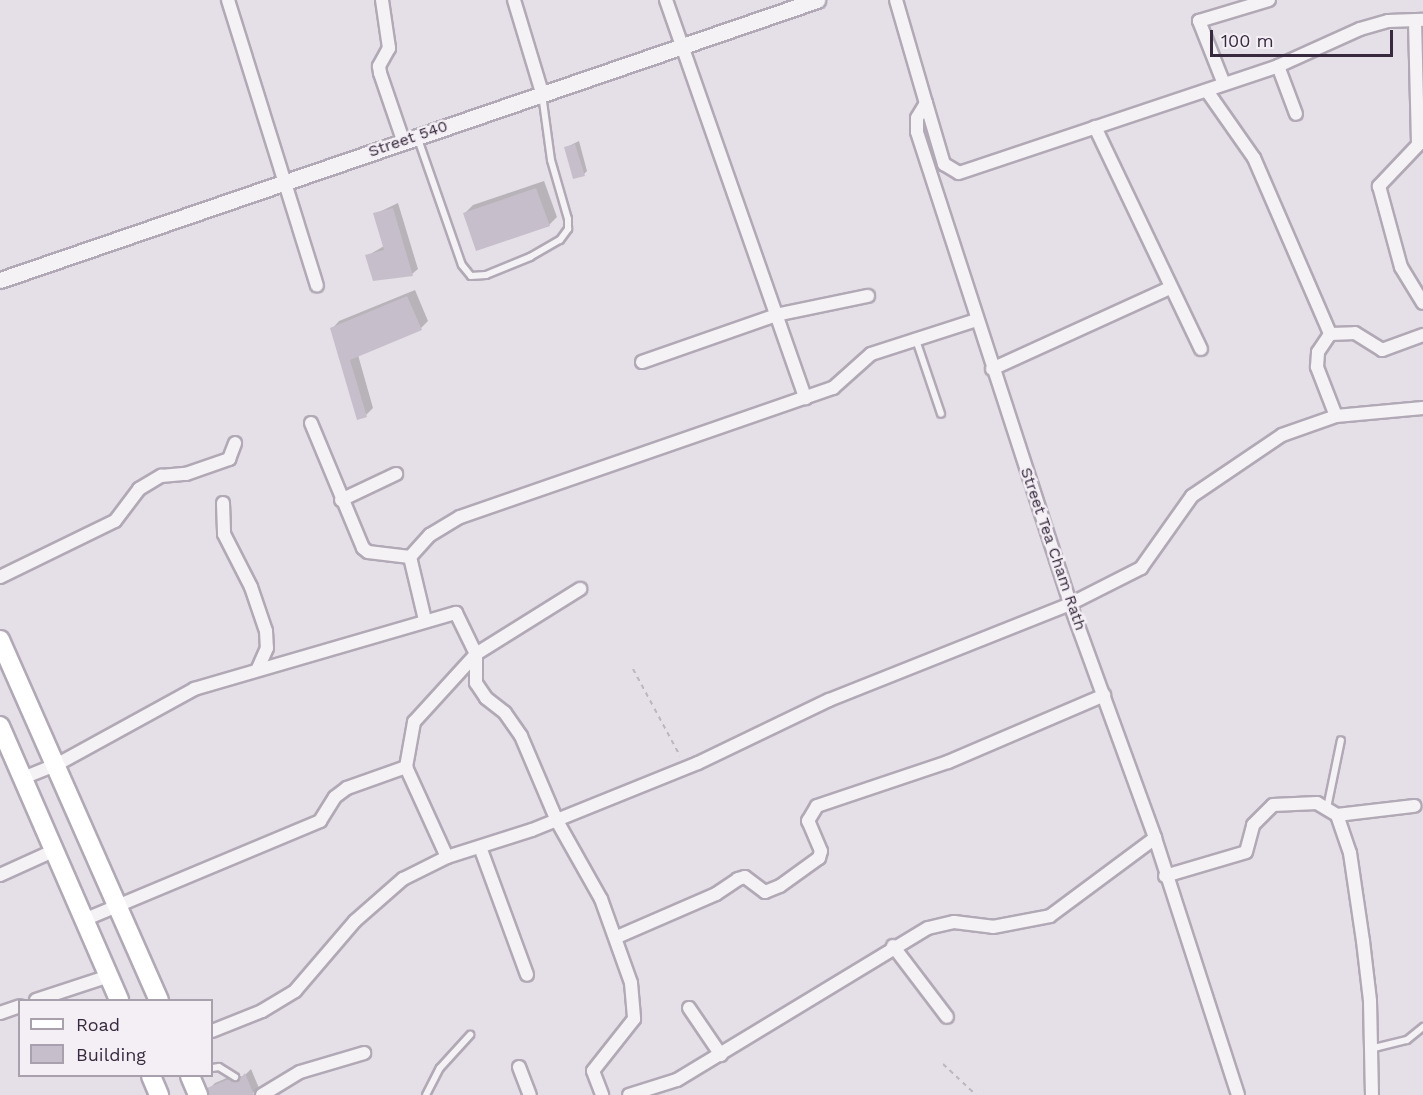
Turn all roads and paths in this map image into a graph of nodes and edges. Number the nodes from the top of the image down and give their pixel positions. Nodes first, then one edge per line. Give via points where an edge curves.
1 (228, 0) edge
2 (382, 0) edge
3 (514, 0) edge
4 (666, 0) edge
5 (817, 0) edge
6 (896, 0) edge
7 (1269, 0) edge
8 (1419, 20) edge
9 (682, 46) junction
10 (1278, 66) junction
11 (1224, 84) junction
12 (1207, 91) junction
13 (542, 93) junction
14 (926, 103) junction
15 (1296, 114) dead end
16 (1095, 127) junction
17 (410, 138) junction
18 (282, 181) junction
19 (0, 280) edge
20 (317, 285) dead end
21 (1170, 288) junction
22 (868, 296) dead end
23 (1423, 303) edge
24 (776, 315) junction
25 (976, 320) junction
26 (1330, 334) junction
27 (1423, 335) edge
28 (915, 337) junction
29 (1201, 349) dead end
30 (642, 362) dead end
31 (992, 369) junction
32 (805, 398) junction
33 (1423, 408) edge
34 (940, 414) dead end
35 (1336, 416) junction
36 (311, 423) dead end
37 (235, 443) dead end
38 (396, 474) dead end
39 (340, 500) junction
40 (223, 503) dead end
41 (410, 557) junction
42 (0, 577) edge
43 (580, 590) dead end
44 (1071, 604) junction
45 (424, 620) junction
46 (0, 640) edge
47 (476, 654) junction
48 (258, 668) junction
49 (633, 669) dead end
50 (1104, 695) junction
51 (1, 731) edge
52 (1341, 740) dead end
53 (56, 765) junction
54 (406, 767) junction
55 (686, 768) junction
56 (23, 778) junction
57 (1414, 806) dead end
58 (1332, 812) junction
59 (557, 820) junction
60 (1155, 838) junction
61 (480, 847) junction
62 (55, 850) junction
63 (447, 857) junction
64 (0, 875) edge
65 (1165, 876) junction
66 (119, 906) junction
67 (86, 920) junction
68 (617, 937) junction
69 (893, 946) junction
70 (527, 975) dead end
71 (109, 976) junction
72 (39, 999) edge
73 (119, 999) edge
74 (159, 999) edge
75 (18, 1007) edge
76 (689, 1008) dead end
77 (0, 1013) edge
78 (947, 1017) dead end
79 (1423, 1027) edge
80 (213, 1031) edge
81 (470, 1035) dead end
82 (1370, 1049) junction
83 (364, 1053) dead end
84 (721, 1055) junction
85 (943, 1064) dead end
86 (519, 1067) dead end
87 (213, 1068) edge
88 (151, 1077) edge
89 (190, 1077) edge
90 (235, 1077) dead end
91 (159, 1095) edge
92 (198, 1095) edge
93 (262, 1095) edge
94 (426, 1095) edge
95 (530, 1095) edge
96 (602, 1095) edge
97 (629, 1095) edge
98 (976, 1095) edge
99 (1238, 1095) edge
100 (1372, 1095) edge

1 - 18 street
2 - 17 street via 389,48 379,66 380,73
3 - 13 street
4 - 9 street
5 - 9 street, Street 540
6 - 14 street
7 - 11 street via 1199,21
8 - 10 street via 1388,21 1360,29
8 - 23 street via 1418,145 1379,186 1401,267
9 - 13 street, Street 540
9 - 24 street
10 - 11 street
10 - 15 street
11 - 12 street
12 - 16 street
12 - 26 street via 1254,159
13 - 17 street, Street 540
13 - 17 lane via 551,160 568,229 560,240 530,257 486,274 471,276 462,265
14 - 16 street via 944,165 953,172
14 - 25 street, Street Tea Cham Rath via 917,118 917,132
16 - 21 street
17 - 18 street, Street 540
18 - 19 street, Street 540
18 - 20 street
21 - 29 street
21 - 31 street
22 - 24 street
24 - 30 street
24 - 32 street
25 - 28 street
25 - 31 street, Street Tea Cham Rath
26 - 27 street via 1355,333 1382,350
26 - 35 street via 1318,352 1317,367
28 - 32 street via 871,354 855,364 838,385
28 - 34 lane
31 - 44 street, Street Tea Cham Rath
32 - 41 street via 460,517 430,535
33 - 35 street
35 - 44 street via 1282,435 1192,496 1141,567
36 - 39 street
37 - 42 street via 229,459 186,474 161,476 139,489 115,521
38 - 39 street
39 - 41 street via 363,548
40 - 48 street via 224,534 252,587 266,631 267,648
41 - 45 street
43 - 47 street
44 - 50 street, Street Tea Cham Rath
44 - 55 street via 830,700
45 - 47 street via 456,613
45 - 48 street
46 - 53 main road
47 - 54 street via 414,722
47 - 59 street via 476,683 521,736
48 - 53 street via 194,689
49 - 55 path
50 - 60 street, Street Tea Cham Rath
50 - 68 street via 948,762 818,806 808,821 821,851 819,858 780,886 765,892 745,877 738,879 716,894
51 - 56 main road
52 - 58 lane
53 - 56 street
53 - 66 main road
54 - 63 street
54 - 66 street via 347,788 335,797 320,821
55 - 59 street
56 - 62 main road
57 - 58 street
58 - 65 street via 1317,803 1273,805 1253,825 1246,852
58 - 82 street via 1350,853 1370,1001
59 - 61 street
59 - 68 street via 601,899
60 - 65 street, Street Tea Cham Rath
60 - 69 street via 1050,916 993,927 954,922 928,928
61 - 63 street
61 - 70 street
62 - 64 street
62 - 67 main road
63 - 80 street via 403,879 363,914 295,991 262,1011
65 - 99 street, Street Tea Cham Rath
66 - 67 street
66 - 74 main road
67 - 71 main road
68 - 96 street via 635,1010 630,1028 593,1071
69 - 78 street
69 - 84 street
71 - 72 street
71 - 73 main road
75 - 77 street
76 - 84 street
79 - 82 lane via 1407,1040
81 - 94 lane via 440,1068
82 - 100 street
83 - 93 street via 300,1072
84 - 97 street via 664,1086
85 - 98 path
86 - 95 street
87 - 90 lane via 219,1067
88 - 91 main road
89 - 92 main road

